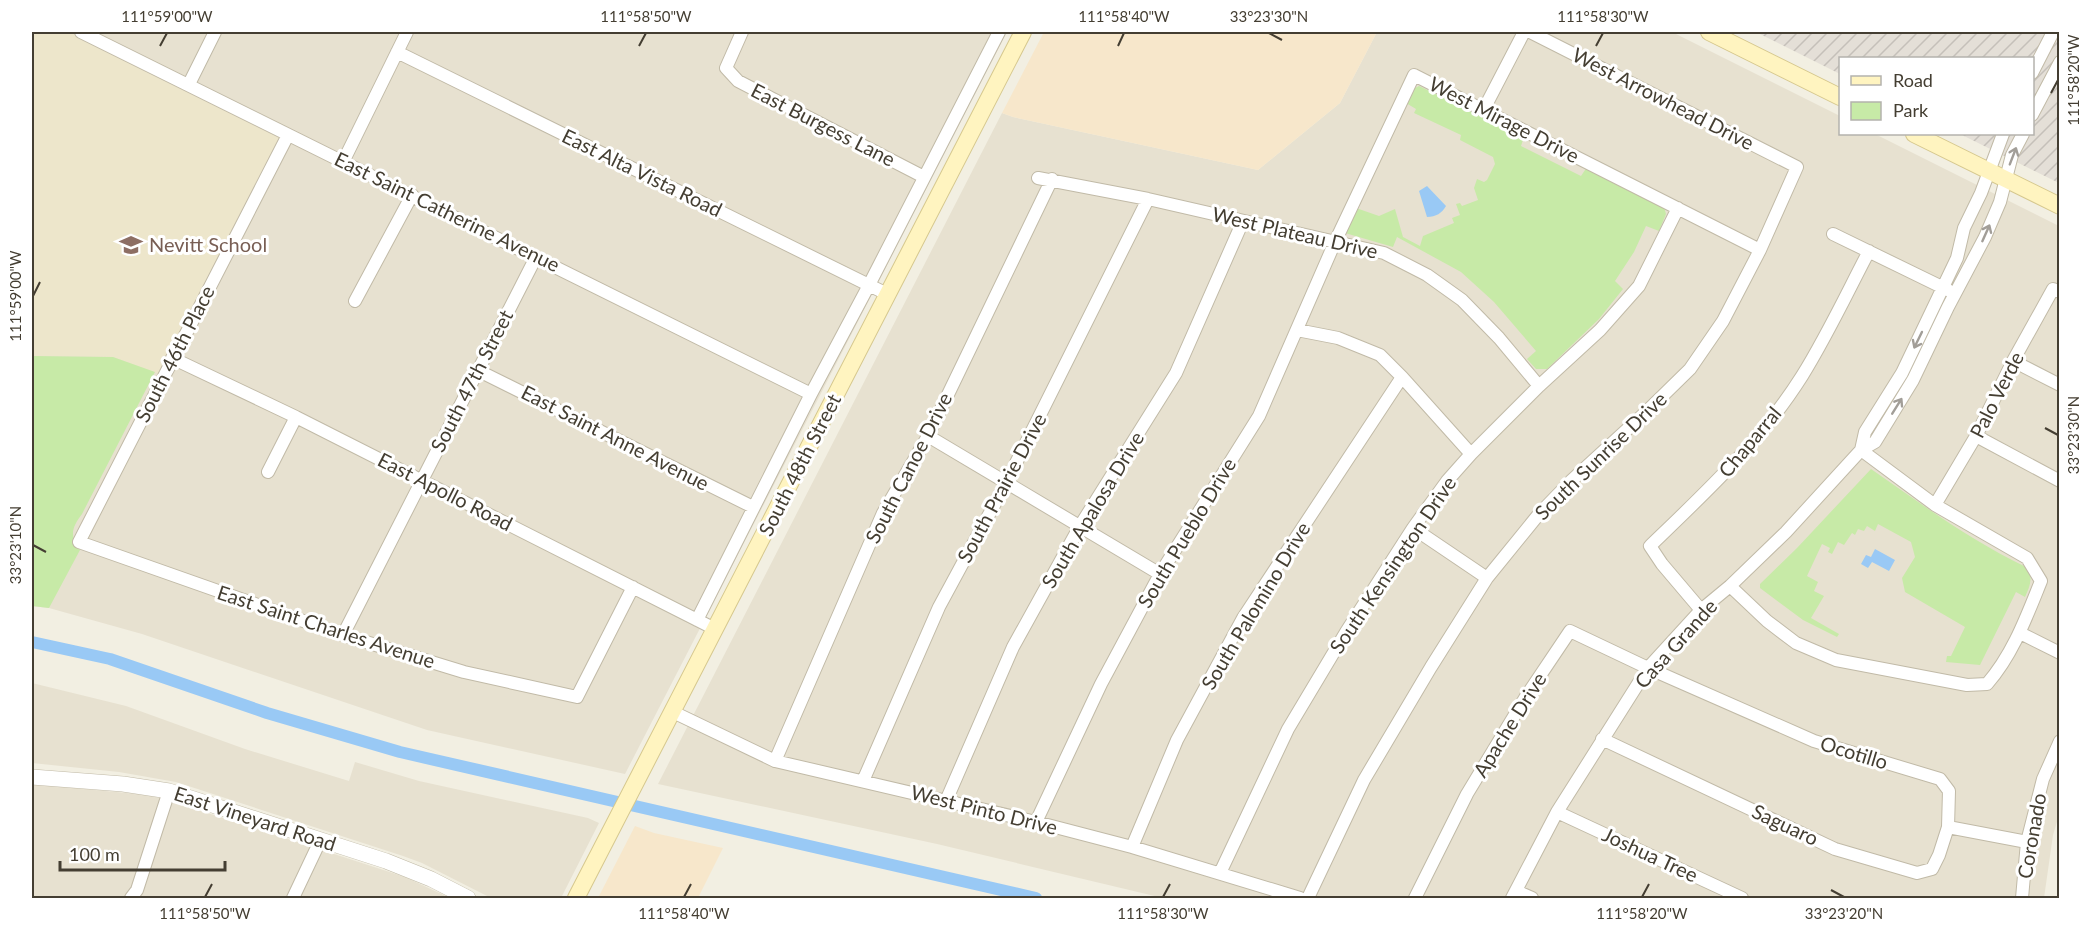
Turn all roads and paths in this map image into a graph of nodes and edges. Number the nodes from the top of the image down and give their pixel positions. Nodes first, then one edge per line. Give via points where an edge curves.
1 (81, 32) edge
2 (215, 32) edge
3 (407, 32) edge
4 (742, 32) edge
5 (999, 32) edge
6 (1023, 32) edge
7 (1524, 32) edge
8 (1530, 32) edge
9 (1709, 32) edge
10 (2053, 32) edge
11 (397, 52) junction
12 (2060, 62) edge
13 (2034, 69) edge
14 (189, 84) junction
15 (1839, 97) edge
16 (1484, 109) junction
17 (2034, 112) edge
18 (288, 135) junction
19 (1916, 135) edge
20 (2003, 135) edge
21 (2022, 135) edge
22 (344, 160) junction
23 (1797, 167) joint
24 (1988, 171) junction
25 (924, 177) junction
26 (1038, 178) dead end
27 (1052, 179) junction
28 (2006, 180) junction
29 (412, 195) junction
30 (1148, 199) junction
31 (2060, 206) edge
32 (1678, 208) junction
33 (1243, 221) junction
34 (1833, 234) dead end
35 (1335, 242) junction
36 (1760, 250) junction
37 (1869, 251) junction
38 (536, 257) junction
39 (869, 285) junction
40 (1949, 291) junction
41 (2060, 292) edge
42 (887, 294) junction
43 (355, 302) dead end
44 (1297, 330) junction
45 (172, 358) junction
46 (2013, 361) junction
47 (477, 370) junction
48 (1402, 377) junction
49 (2060, 385) edge
50 (1539, 386) junction
51 (811, 394) junction
52 (296, 417) junction
53 (928, 436) junction
54 (1976, 436) junction
55 (1860, 450) junction
56 (1471, 454) junction
57 (268, 472) dead end
58 (421, 480) junction
59 (2060, 481) edge
60 (1006, 483) junction
61 (1935, 505) junction
62 (753, 507) junction
63 (1080, 526) junction
64 (1413, 528) junction
65 (79, 542) joint
66 (1160, 574) junction
67 (1487, 578) junction
68 (1730, 586) junction
69 (633, 587) junction
70 (1701, 610) junction
71 (697, 620) junction
72 (715, 629) junction
73 (2020, 633) junction
74 (343, 635) junction
75 (2060, 653) edge
76 (1648, 668) junction
77 (673, 712) junction
78 (1602, 739) junction
79 (2060, 741) edge
80 (774, 761) junction
81 (32, 777) edge
82 (863, 781) junction
83 (169, 791) junction
84 (946, 801) junction
85 (1557, 812) junction
86 (1036, 822) junction
87 (1948, 827) junction
88 (320, 841) junction
89 (2027, 842) junction
90 (1131, 847) junction
91 (1220, 873) junction
92 (1514, 895) edge
93 (131, 898) edge
94 (293, 898) edge
95 (468, 898) edge
96 (576, 898) edge
97 (1300, 898) edge
98 (1308, 898) edge
99 (1415, 898) edge
100 (1532, 898) edge
101 (1742, 898) edge
102 (2022, 898) edge

1 - 14 street, East Saint Catherine Avenue
2 - 14 street
3 - 11 street
4 - 25 street, East Burgess Lane via 726,68 738,81
5 - 25 street, South 48th Street
6 - 42 main road, South 48th Street
7 - 16 street
8 - 23 street, West Arrowhead Drive
9 - 15 main road
10 - 13 street
11 - 22 street
11 - 39 street, East Alta Vista Road
12 - 17 street
14 - 18 street, East Saint Catherine Avenue
16 - 32 street, West Mirage Drive
16 - 35 street, West Mirage Drive via 1414,75
18 - 22 street, East Saint Catherine Avenue
18 - 45 street, South 46th Place
19 - 24 main road
20 - 24 street, Casa Grande
28 -> 21 street, Casa Grande
22 - 29 street, East Saint Catherine Avenue
23 - 36 street, South Sunrise Drive
24 - 28 main road
24 - 40 street, Casa Grande via 1964,228
25 - 39 street, South 48th Street
26 - 27 street, West Plateau Drive
27 - 30 street, West Plateau Drive
27 - 53 street, South Canoe Drive
28 - 31 main road
40 -> 28 street, Casa Grande via 1985,237
29 - 38 street, East Saint Catherine Avenue
29 - 43 street
30 - 33 street, West Plateau Drive
30 - 60 street, South Prairie Drive
32 - 36 street, West Mirage Drive
32 - 50 street, South Kensington Drive via 1639,286 1600,330
33 - 35 street, West Plateau Drive
33 - 63 street, South Apalosa Drive via 1176,373
34 - 37 street
35 - 44 street, South Pueblo Drive
35 - 50 street, West Plateau Drive via 1384,253 1427,275 1462,300
36 - 67 street, South Sunrise Drive via 1724,321 1690,369 1571,481
37 - 40 street
37 - 70 street, Chaparral via 1802,376 1757,438 1650,546
38 - 47 street, South 47th Street
38 - 51 street, East Saint Catherine Avenue
39 - 42 street, East Alta Vista Road
39 - 51 street, South 48th Street
40 - 55 street, Casa Grande via 1913,380 1875,442
41 - 46 street, Palo Verde via 2053,289
42 - 72 main road, South 48th Street
44 - 48 street via 1338,338 1380,355
44 - 66 street, South Pueblo Drive via 1259,416
45 - 52 street, East Apollo Road
45 - 65 street, South 46th Place
46 - 49 street
46 - 54 street, Palo Verde
47 - 58 street, South 47th Street
47 - 62 street, East Saint Anne Avenue
48 - 56 street
48 - 90 street, South Palomino Drive via 1244,618 1177,741
50 - 56 street, South Kensington Drive
51 - 62 street, South 48th Street
52 - 57 street
52 - 58 street, East Apollo Road
53 - 60 street
53 - 80 street, South Canoe Drive via 883,513
54 - 59 street
54 - 61 street, Palo Verde
55 - 61 street
55 - 68 street, Casa Grande via 1786,532
56 - 64 street, South Kensington Drive
58 - 69 street, East Apollo Road
58 - 74 street, South 47th Street
60 - 63 street
60 - 82 street, South Prairie Drive via 939,607
61 - 73 street via 2027,558 2041,581
62 - 71 street, South 48th Street
63 - 66 street
63 - 84 street, South Apalosa Drive via 1013,647
64 - 67 street
64 - 91 street, South Kensington Drive via 1288,729
65 - 74 street, East Saint Charles Avenue
66 - 86 street, South Pueblo Drive via 1101,684
67 - 98 street, South Sunrise Drive via 1364,780
68 - 70 street, Casa Grande
68 - 73 street via 1796,644 1836,660 1967,685 1987,684 2001,668
69 - 71 street, East Apollo Road
69 - 74 street, East Saint Charles Avenue via 577,697 464,672
70 - 76 street, Casa Grande
71 - 72 street, East Apollo Road
72 - 77 main road, South 48th Street
73 - 75 street
76 - 78 street, Casa Grande
76 - 87 street, Ocotillo via 1814,741 1940,779 1949,791
76 - 99 street, Apache Drive via 1570,631 1467,794
77 - 80 street, West Pinto Drive
77 - 96 main road, South 48th Street
78 - 85 street, Casa Grande
78 - 87 street, Saguaro via 1835,849 1917,873 1932,869
79 - 89 street, Coronado via 2043,780
80 - 82 street, West Pinto Drive
81 - 83 street, East Vineyard Road
82 - 84 street, West Pinto Drive
83 - 88 street, East Vineyard Road
83 - 93 street via 137,891
84 - 86 street, West Pinto Drive
85 - 92 street, Casa Grande
85 - 101 street, Joshua Tree
86 - 90 street, West Pinto Drive
87 - 89 street
88 - 94 street
88 - 95 street, East Vineyard Road via 397,865
89 - 102 street, Coronado
90 - 91 street, West Pinto Drive
91 - 97 street, West Pinto Drive
92 - 100 street

